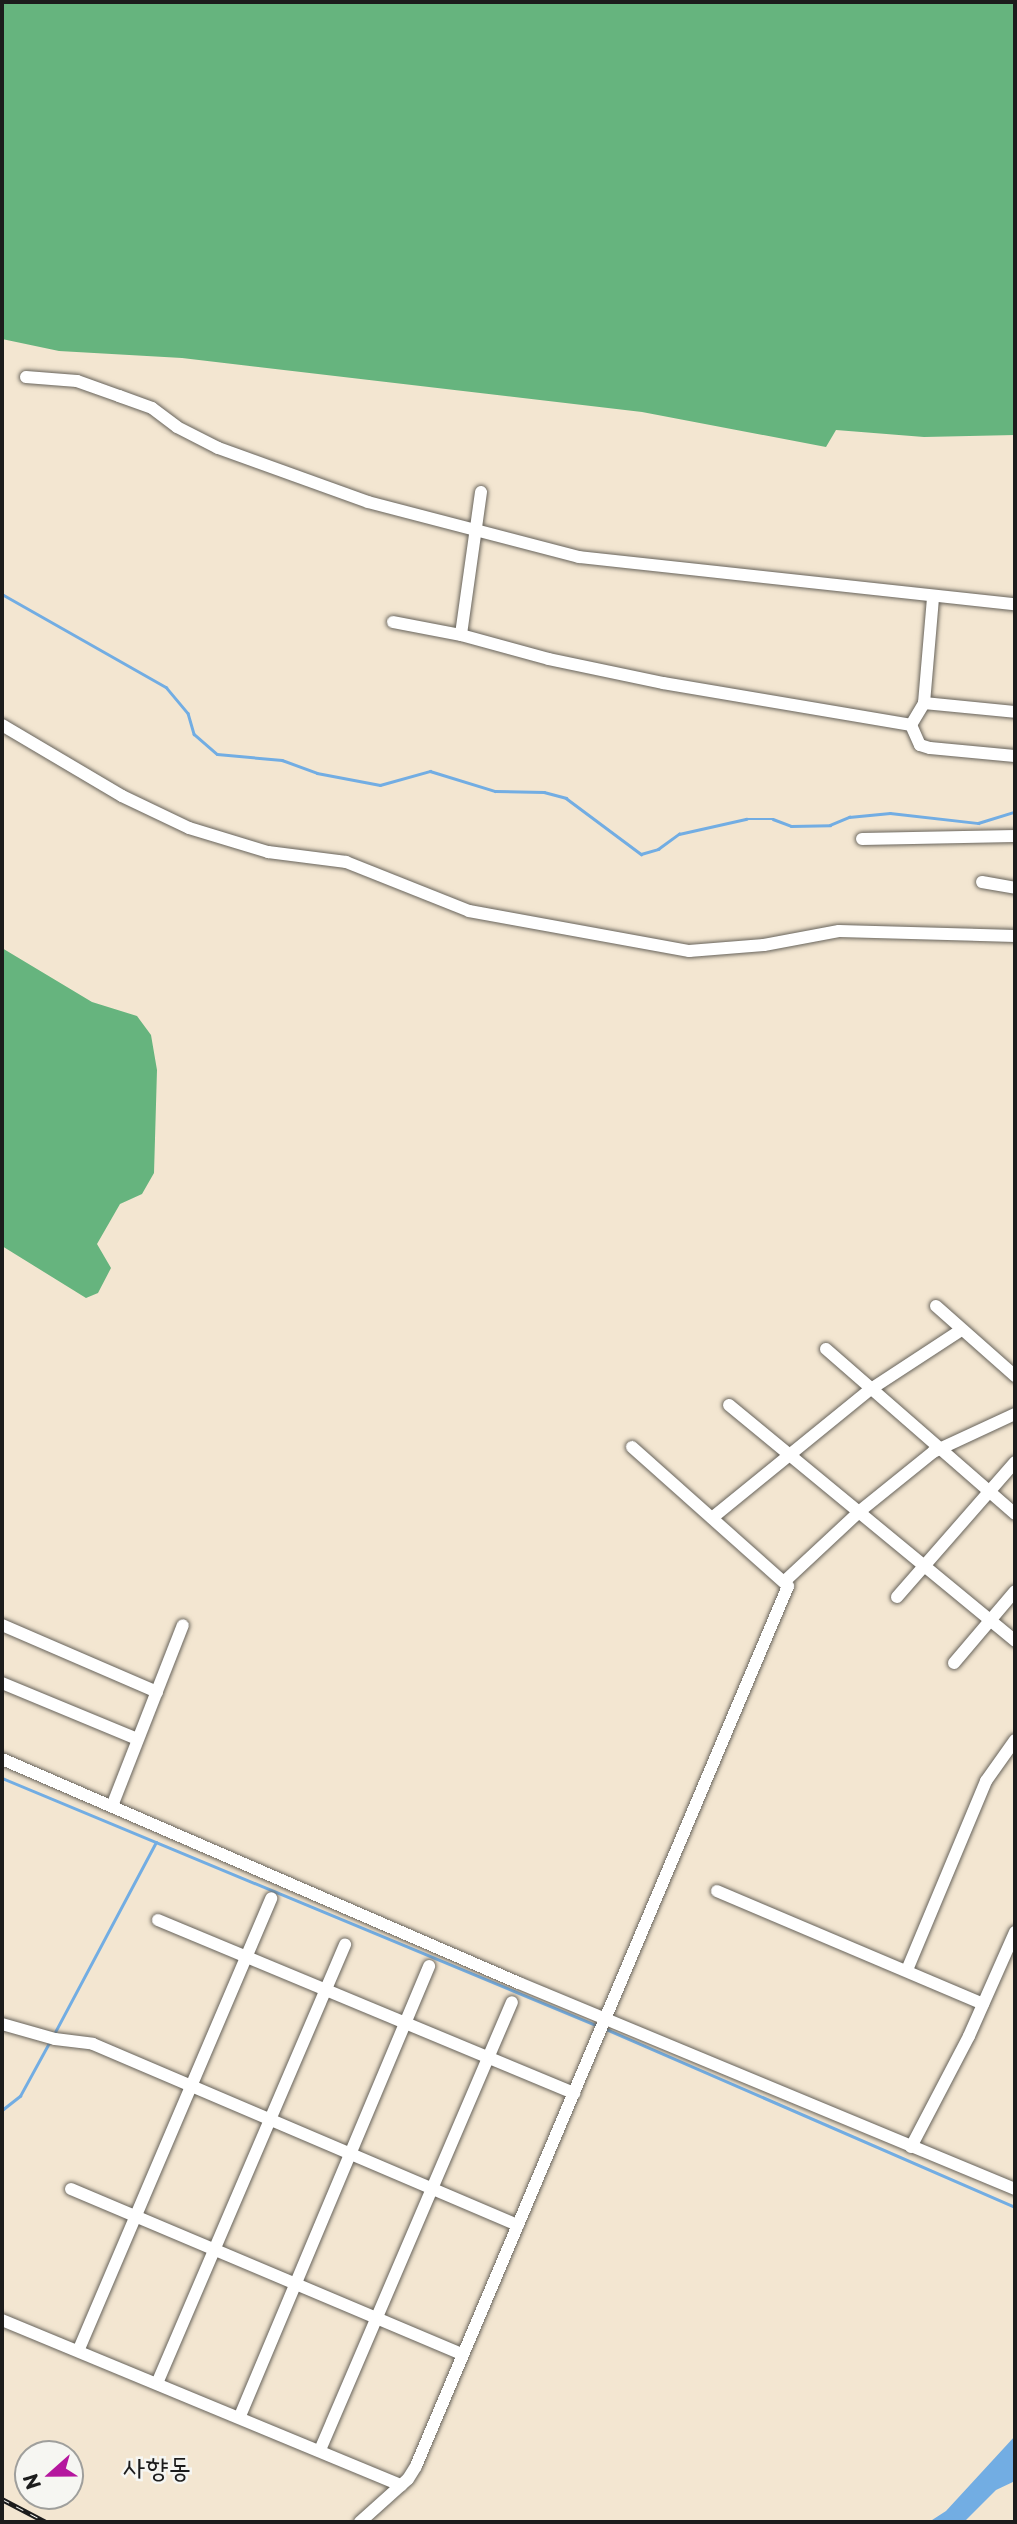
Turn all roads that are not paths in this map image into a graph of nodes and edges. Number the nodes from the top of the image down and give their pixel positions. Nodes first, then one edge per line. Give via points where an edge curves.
1 (26, 377) dead end
2 (481, 492) dead end
3 (475, 527) junction
4 (933, 598) junction
5 (1015, 604) edge
6 (393, 622) dead end
7 (461, 635) junction
8 (924, 703) junction
9 (1015, 712) edge
10 (2, 725) edge
11 (911, 725) junction
12 (1015, 756) edge
13 (1015, 836) edge
14 (862, 839) dead end
15 (982, 882) dead end
16 (1015, 888) edge
17 (1015, 936) edge
18 (936, 1306) dead end
19 (961, 1330) junction
20 (826, 1349) dead end
21 (1015, 1376) edge
22 (869, 1391) junction
23 (729, 1405) dead end
24 (1015, 1414) edge
25 (632, 1447) dead end
26 (941, 1448) junction
27 (788, 1452) junction
28 (1015, 1462) edge
29 (990, 1493) junction
30 (860, 1511) junction
31 (1015, 1514) edge
32 (712, 1518) junction
33 (923, 1568) junction
34 (786, 1580) junction
35 (1015, 1591) edge
36 (897, 1597) dead end
37 (990, 1621) junction
38 (2, 1625) edge
39 (183, 1625) dead end
40 (1015, 1641) edge
41 (954, 1663) dead end
42 (2, 1682) edge
43 (157, 1692) junction
44 (137, 1740) junction
45 (1015, 1740) edge
46 (2, 1759) edge
47 (112, 1806) junction
48 (717, 1891) dead end
49 (271, 1898) dead end
50 (158, 1920) dead end
51 (1015, 1932) edge
52 (345, 1944) dead end
53 (246, 1956) junction
54 (429, 1966) dead end
55 (907, 1970) junction
56 (325, 1990) junction
57 (512, 2002) dead end
58 (984, 2004) junction
59 (2, 2024) edge
60 (405, 2025) junction
61 (601, 2025) junction
62 (487, 2059) junction
63 (191, 2086) junction
64 (574, 2093) junction
65 (270, 2119) junction
66 (911, 2147) junction
67 (351, 2154) junction
68 (431, 2188) junction
69 (71, 2189) dead end
70 (1015, 2189) edge
71 (136, 2216) junction
72 (518, 2225) junction
73 (214, 2249) junction
74 (296, 2284) junction
75 (376, 2318) junction
76 (2, 2320) edge
77 (79, 2348) junction
78 (462, 2354) junction
79 (158, 2381) junction
80 (240, 2416) junction
81 (320, 2450) junction
82 (401, 2485) junction
83 (360, 2522) edge

1 - 3 street via 77,382 119,396 256,463 390,509
2 - 3 street
3 - 4 street via 579,557
3 - 7 street
4 - 5 street
4 - 8 street
6 - 7 street
7 - 11 street via 663,683
8 - 9 street
8 - 11 street
10 - 17 street via 122,796 189,828 268,852 346,862 469,911 689,951 764,945 839,931
11 - 12 street via 920,745 930,748
13 - 14 street
15 - 16 street
18 - 19 street
19 - 21 street
19 - 22 street
20 - 22 street
22 - 26 street
22 - 27 street
23 - 27 street
24 - 26 street
25 - 32 street
26 - 29 street
26 - 30 street
27 - 30 street
27 - 32 street
28 - 29 street
29 - 31 street
29 - 33 street
30 - 33 street
30 - 34 street
32 - 34 street
33 - 36 street
33 - 37 street
34 - 61 street via 788,1586
35 - 37 street
37 - 40 street
37 - 41 street
38 - 43 street
39 - 43 street
42 - 44 street
43 - 44 street
44 - 47 street
45 - 55 street via 986,1781
46 - 47 street
47 - 61 street
48 - 55 street
49 - 53 street
50 - 53 street
51 - 58 street
52 - 56 street
53 - 56 street
53 - 63 street
54 - 60 street
55 - 58 street
56 - 60 street
56 - 65 street
57 - 62 street
58 - 66 street
59 - 63 street via 93,2044
60 - 62 street
60 - 67 street
61 - 64 street
61 - 66 street
62 - 64 street
62 - 68 street
63 - 65 street
63 - 71 street
64 - 72 street
65 - 67 street
65 - 73 street
66 - 70 street
67 - 68 street
67 - 74 street
68 - 72 street
68 - 75 street
69 - 71 street
71 - 73 street
71 - 77 street
72 - 78 street
73 - 74 street
73 - 79 street
74 - 75 street
74 - 80 street
75 - 78 street
75 - 81 street
76 - 77 street
77 - 79 street
78 - 82 street via 416,2466
79 - 80 street
80 - 81 street
81 - 82 street
82 - 83 street

